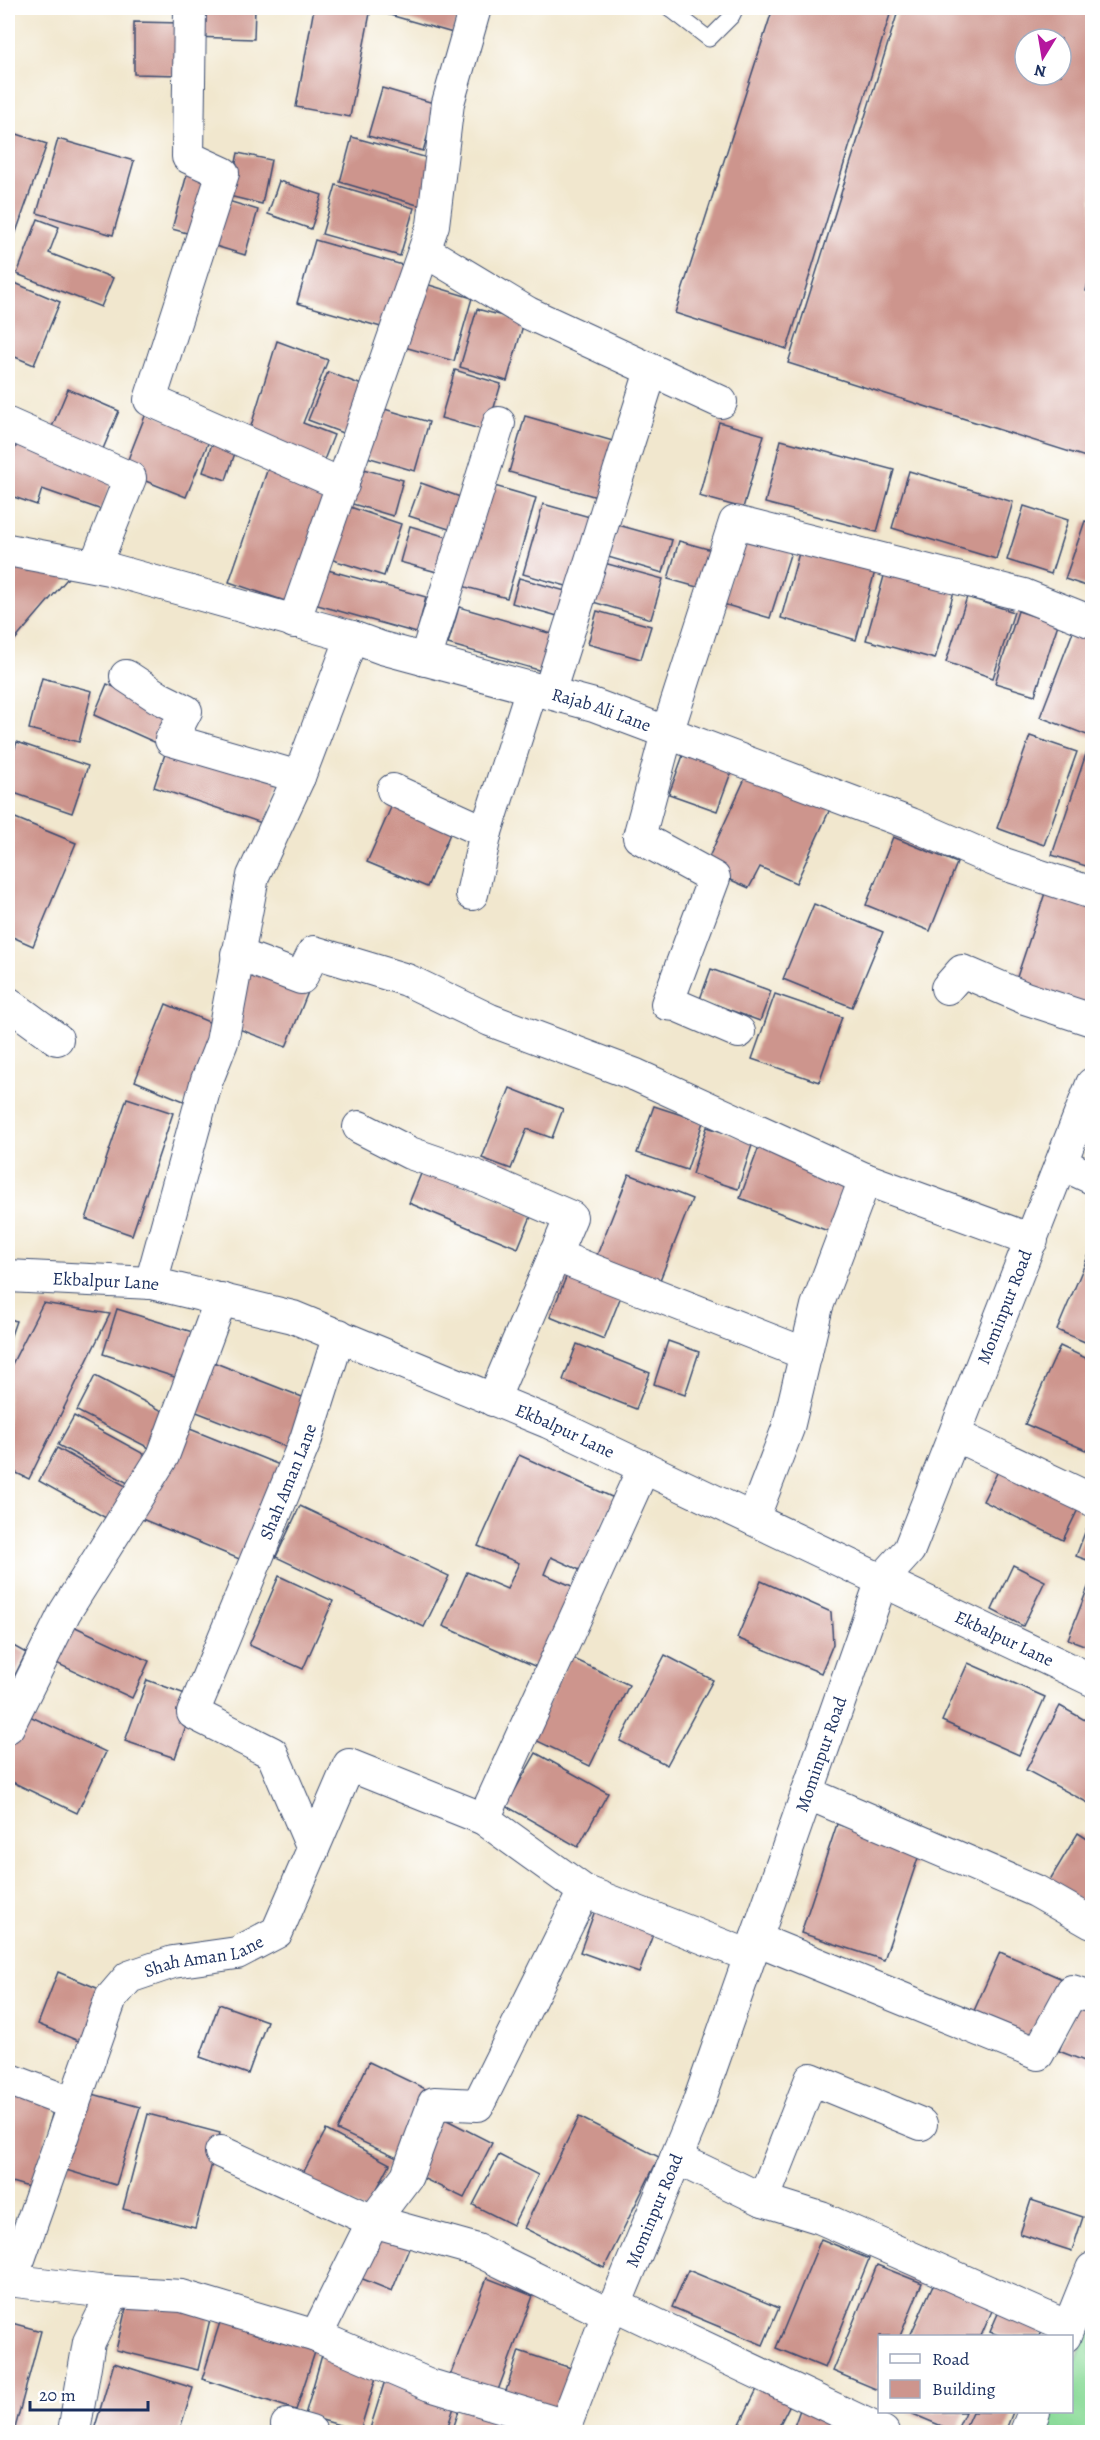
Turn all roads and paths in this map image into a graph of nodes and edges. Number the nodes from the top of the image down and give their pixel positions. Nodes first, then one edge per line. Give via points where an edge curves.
1 (190, 8) edge
2 (475, 8) edge
3 (669, 8) edge
4 (736, 8) edge
5 (425, 251) junction
6 (651, 371) junction
7 (721, 402) dead end
8 (499, 423) dead end
9 (8, 424) edge
10 (343, 485) junction
11 (8, 550) edge
12 (96, 566) junction
13 (294, 622) junction
14 (1092, 622) edge
15 (352, 637) junction
16 (425, 660) junction
17 (126, 676) dead end
18 (540, 690) junction
19 (668, 733) junction
20 (299, 777) junction
21 (393, 790) dead end
22 (486, 832) junction
23 (472, 894) dead end
24 (1092, 894) edge
25 (237, 954) junction
26 (947, 988) dead end
27 (8, 1002) edge
28 (1092, 1020) edge
29 (740, 1032) dead end
30 (57, 1039) dead end
31 (1092, 1084) edge
32 (358, 1128) dead end
33 (1062, 1164) junction
34 (1092, 1178) edge
35 (865, 1179) junction
36 (1032, 1240) junction
37 (554, 1256) junction
38 (8, 1276) edge
39 (151, 1283) junction
40 (221, 1299) junction
41 (339, 1335) junction
42 (806, 1354) junction
43 (493, 1400) junction
44 (955, 1435) junction
45 (644, 1467) junction
46 (1092, 1500) edge
47 (753, 1519) junction
48 (882, 1580) junction
49 (1092, 1680) edge
50 (8, 1727) edge
51 (807, 1793) junction
52 (484, 1819) junction
53 (313, 1848) junction
54 (584, 1891) junction
55 (1092, 1923) edge
56 (753, 1947) junction
57 (1092, 1997) edge
58 (8, 2079) edge
59 (74, 2104) junction
60 (921, 2124) dead end
61 (221, 2152) dead end
62 (676, 2158) junction
63 (763, 2200) junction
64 (373, 2221) junction
65 (1092, 2269) edge
66 (8, 2280) edge
67 (114, 2292) junction
68 (611, 2309) junction
69 (1066, 2332) edge
70 (316, 2336) junction
71 (1034, 2413) edge
72 (565, 2429) edge
73 (74, 2433) edge
74 (883, 2433) edge
75 (1026, 2433) edge

1 - 10 street via 188,157 223,173 150,400
2 - 5 street via 448,103 433,225
3 - 4 lane via 709,39
5 - 6 street via 528,312
5 - 10 street
6 - 7 street
6 - 18 street
8 - 16 street
9 - 12 street via 130,478
10 - 13 street
11 - 12 street, Rajab Ali Lane
12 - 13 street, Rajab Ali Lane
13 - 15 street, Rajab Ali Lane
14 - 19 street via 1024,595 735,522
15 - 16 street, Rajab Ali Lane
15 - 20 street
16 - 18 street, Rajab Ali Lane
17 - 20 street via 186,711 171,740
18 - 19 street, Rajab Ali Lane
18 - 22 street
19 - 24 street, Rajab Ali Lane
19 - 29 street via 639,837 714,878 667,1004
20 - 25 street via 253,876
21 - 22 street
22 - 23 street
25 - 35 street via 301,978 314,952 407,980 490,1020 636,1076
25 - 39 street via 222,1042 207,1080
26 - 28 street via 962,971 1025,998
27 - 30 street
31 - 33 street, Mominpur Road
32 - 37 street via 410,1153 471,1174 571,1217
33 - 34 street
33 - 36 street, Mominpur Road
35 - 36 street
35 - 42 street via 817,1306
36 - 44 street, Mominpur Road
37 - 42 street
37 - 43 street
38 - 39 street, Ekbalpur Lane
39 - 40 street, Ekbalpur Lane
40 - 41 street, Ekbalpur Lane via 293,1317
40 - 50 street via 163,1456 65,1612
41 - 43 street, Ekbalpur Lane
41 - 53 street, Shah Aman Lane via 306,1439 193,1713 272,1753
42 - 47 street via 788,1428
43 - 45 street, Ekbalpur Lane
44 - 46 street
44 - 48 street, Mominpur Road via 909,1550
45 - 47 street, Ekbalpur Lane
45 - 52 street
47 - 48 street, Ekbalpur Lane
48 - 49 street, Ekbalpur Lane
48 - 51 street, Mominpur Road
51 - 55 street via 1036,1891
51 - 56 street, Mominpur Road
52 - 53 street via 349,1765
52 - 54 street
53 - 59 street, Shah Aman Lane via 277,1932 237,1953 173,1962 129,1977 111,1998
54 - 56 street
54 - 64 street via 477,2105 434,2103 407,2176
56 - 57 street via 1038,2054 1072,1991
56 - 62 street, Mominpur Road
58 - 59 street
59 - 66 street, Shah Aman Lane
60 - 63 street via 812,2079
61 - 64 street
62 - 63 street
62 - 68 street, Mominpur Road
63 - 69 street via 821,2218
64 - 68 street via 477,2250
64 - 70 street
65 - 69 street
66 - 67 street
67 - 70 street via 182,2295
67 - 73 street via 89,2342
68 - 72 street, Mominpur Road
68 - 74 street
70 - 72 street via 430,2385
71 - 75 street

